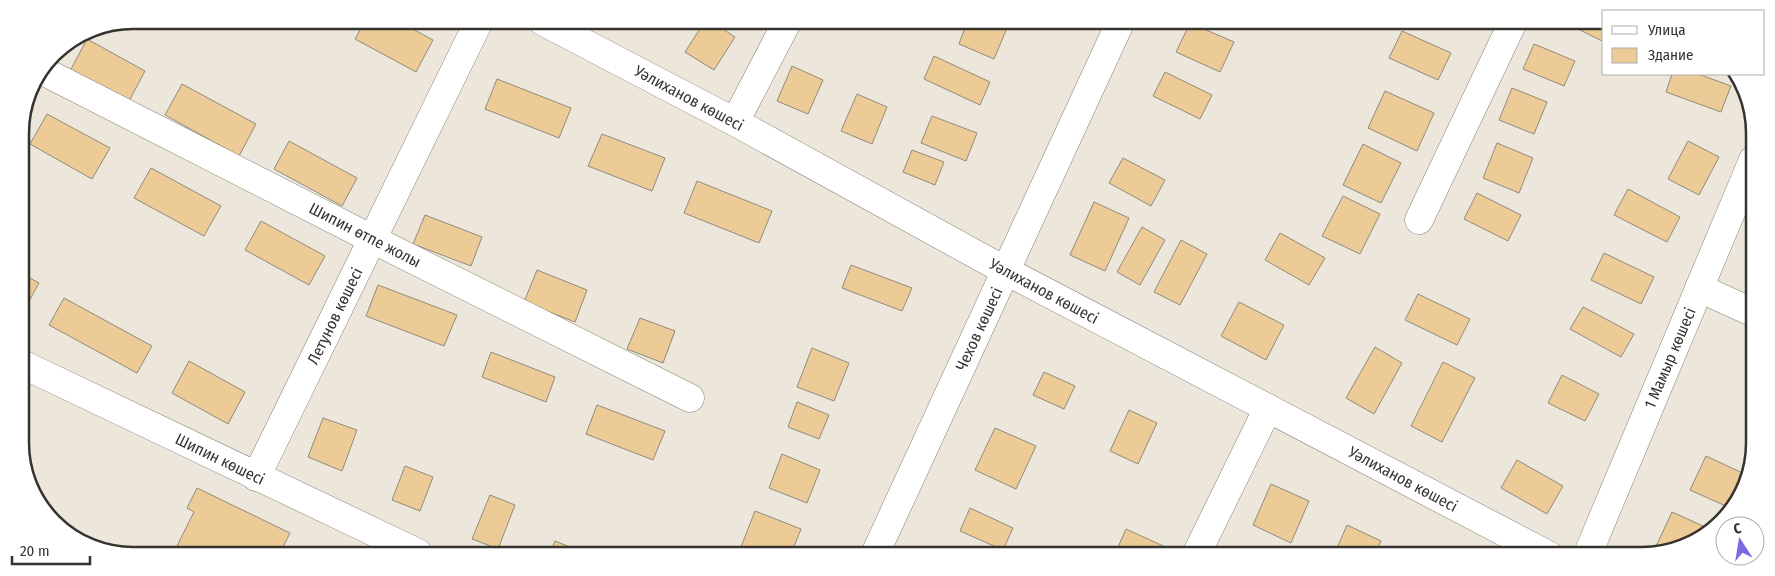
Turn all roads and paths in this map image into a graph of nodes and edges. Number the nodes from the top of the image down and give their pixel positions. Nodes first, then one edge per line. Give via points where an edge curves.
1 (475, 29) edge
2 (557, 29) edge
3 (783, 29) edge
4 (1117, 29) edge
5 (1510, 29) edge
6 (48, 73) edge
7 (735, 122) junction
8 (1746, 177) edge
9 (1419, 220) dead end
10 (372, 240) junction
11 (1006, 272) junction
12 (1699, 288) junction
13 (1746, 309) edge
14 (29, 367) edge
15 (690, 398) dead end
16 (1268, 408) junction
17 (256, 477) junction
18 (405, 547) edge
19 (879, 547) edge
20 (1200, 547) edge
21 (1533, 547) edge
22 (1591, 547) edge

1 - 10 street, Летунов көшесі
2 - 7 street, Уәлиханов көшесі
3 - 7 street
4 - 11 street, Чехов көшесі
5 - 9 street
6 - 10 street, Шипин өтпе жолы
7 - 11 street, Уәлиханов көшесі
8 - 12 street, 1 Мамыр көшесі
10 - 15 street, Шипин өтпе жолы
10 - 17 street, Летунов көшесі
11 - 16 street, Уәлиханов көшесі
11 - 19 street, Чехов көшесі
12 - 13 street
12 - 22 street, 1 Мамыр көшесі
14 - 17 street, Шипин көшесі
16 - 20 street
16 - 21 street, Уәлиханов көшесі
17 - 18 street, Шипин көшесі

